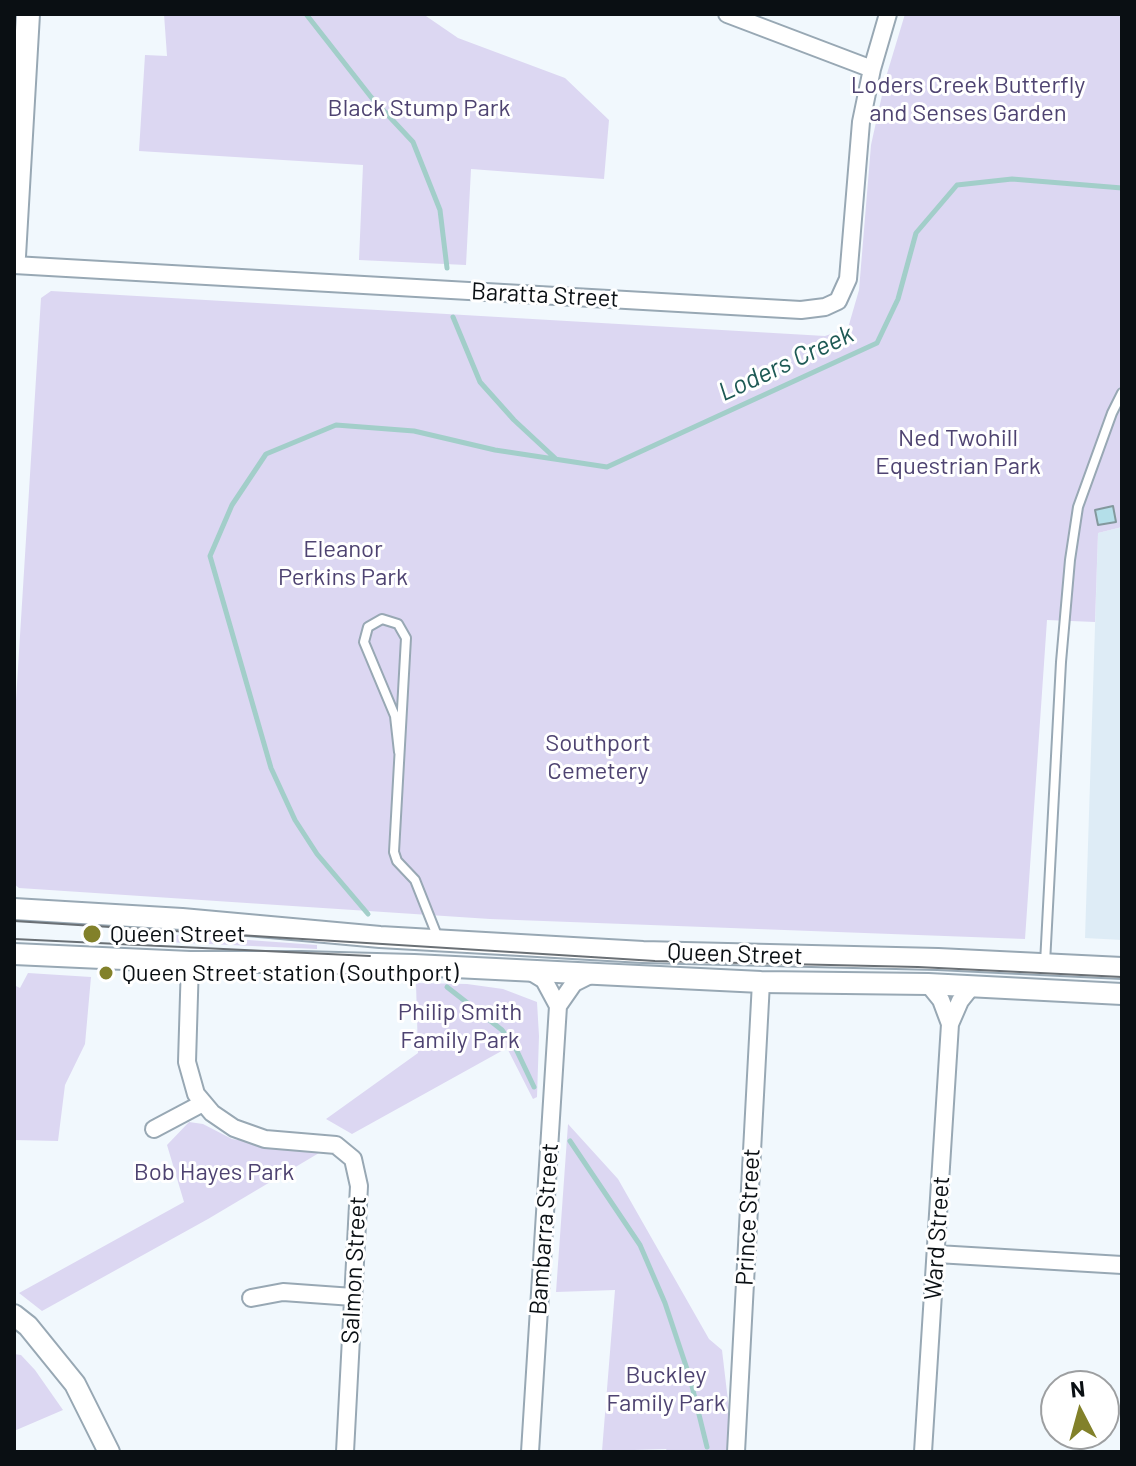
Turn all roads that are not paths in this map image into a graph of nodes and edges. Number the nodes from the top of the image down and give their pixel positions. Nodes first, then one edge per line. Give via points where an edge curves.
1 (28, 14) edge
2 (727, 14) edge
3 (888, 14) edge
4 (872, 69) junction
5 (20, 84) edge
6 (14, 256) edge
7 (14, 265) edge
8 (1122, 393) edge
9 (399, 752) junction
10 (14, 909) edge
11 (439, 940) junction
12 (14, 954) edge
13 (190, 962) junction
14 (1045, 964) junction
15 (1122, 968) edge
16 (531, 972) junction
17 (590, 975) junction
18 (761, 982) junction
19 (928, 984) junction
20 (972, 986) junction
21 (1122, 994) edge
22 (558, 1006) junction
23 (950, 1024) junction
24 (203, 1103) junction
25 (154, 1129) dead end
26 (937, 1254) junction
27 (1122, 1265) edge
28 (353, 1297) junction
29 (251, 1298) dead end
30 (16, 1319) edge
31 (109, 1452) edge
32 (345, 1452) edge
33 (530, 1452) edge
34 (736, 1452) edge
35 (923, 1452) edge

1 - 5 main road
2 - 4 street
3 - 4 street, Baratta Street
4 - 7 street, Baratta Street via 861,122 848,279 838,301 825,307 801,310
5 - 6 main road
8 - 14 lane via 1078,507 1070,560
9 - 9 lane via 395,716 364,642 368,627 382,619 398,624 406,638
9 - 11 lane via 394,852 415,880
10 - 11 street, Queen Street
11 - 14 street, Queen Street
12 - 13 street, Queen Street
13 - 16 street, Queen Street
13 - 24 street, Salmon Street via 187,1062
14 - 15 street, Queen Street
16 - 17 street, Queen Street
16 - 22 street via 544,980
17 - 18 street, Queen Street
17 - 22 street via 574,983
18 - 19 street, Queen Street
18 - 34 street, Prince Street
19 - 20 street, Queen Street
19 - 23 street
20 - 21 street, Queen Street
20 - 23 street, Ward Street
22 - 33 street, Bambarra Street
23 - 26 street, Ward Street
24 - 25 street
24 - 28 street, Salmon Street via 234,1128 265,1139 336,1145 353,1159 359,1186
26 - 27 street
26 - 35 street, Ward Street
28 - 29 street via 283,1292
28 - 32 street, Salmon Street
30 - 31 street via 75,1384

